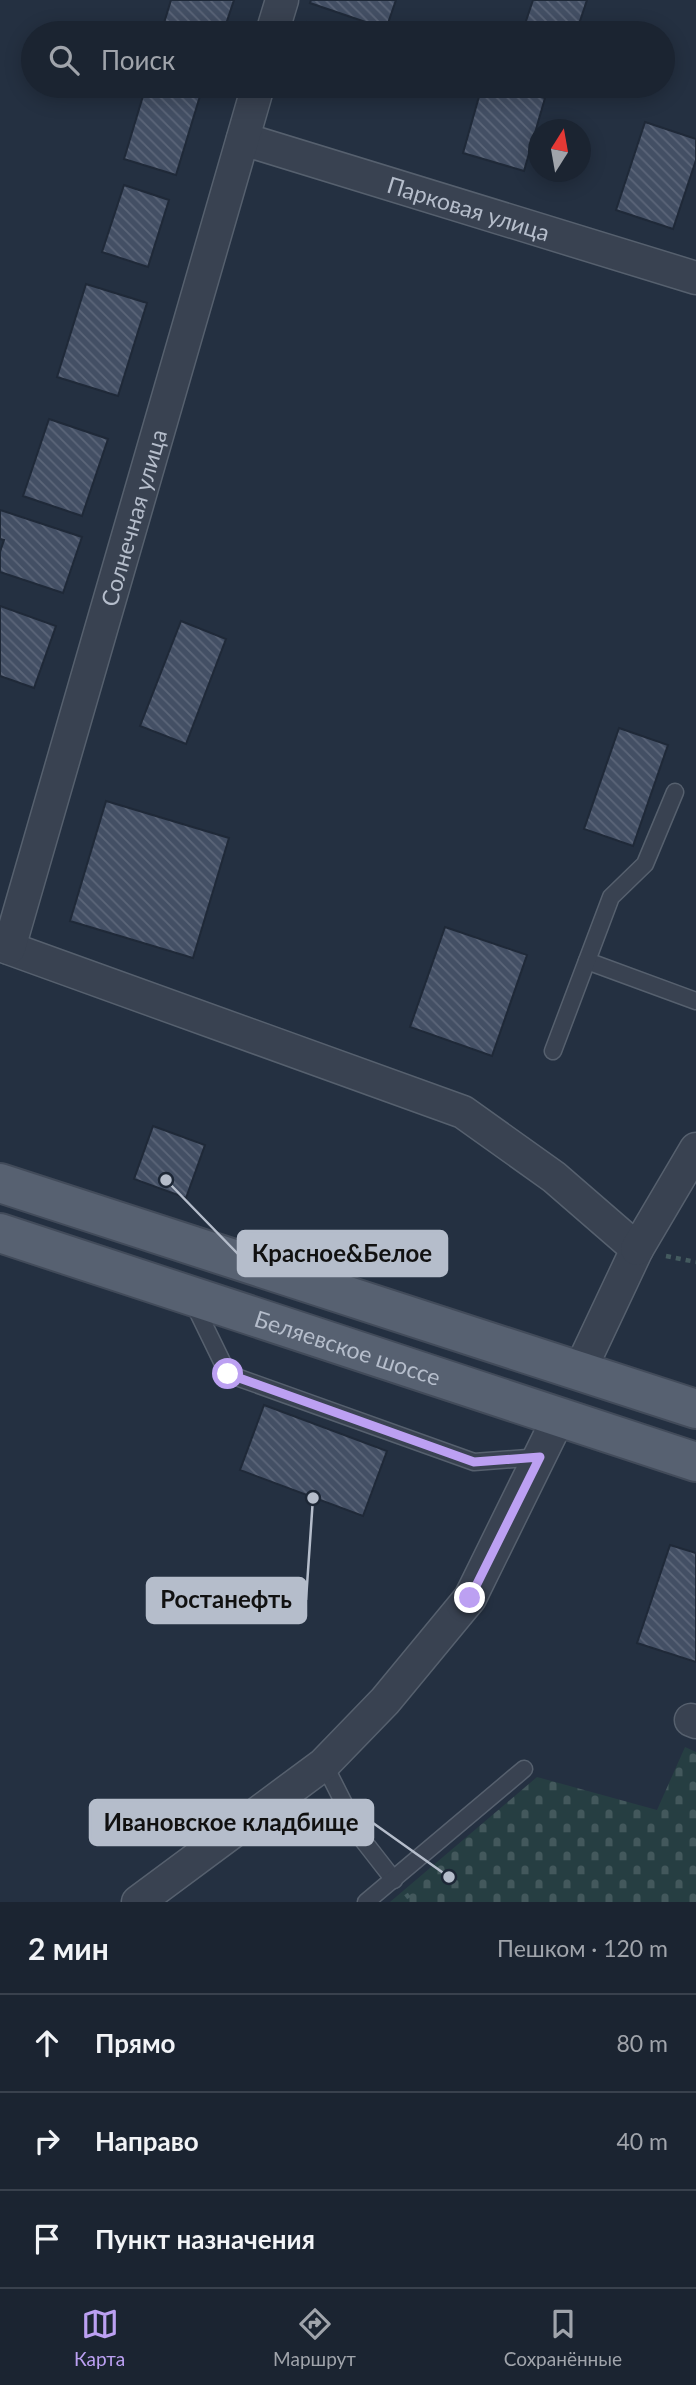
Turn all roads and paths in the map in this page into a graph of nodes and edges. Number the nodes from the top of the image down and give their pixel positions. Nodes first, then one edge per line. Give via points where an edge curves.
1 (282, 0) edge
2 (276, 21) edge
3 (255, 98) edge
4 (243, 139) junction
5 (696, 278) edge
6 (675, 792) dead end
7 (5, 946) edge
8 (587, 961) junction
9 (696, 1001) edge
10 (553, 1051) dead end
11 (696, 1149) edge
12 (0, 1184) edge
13 (0, 1233) edge
14 (637, 1250) junction
15 (190, 1295) junction
16 (580, 1370) junction
17 (696, 1409) edge
18 (559, 1417) junction
19 (540, 1457) junction
20 (696, 1462) edge
21 (324, 1764) junction
22 (524, 1769) dead end
23 (394, 1880) junction
24 (138, 1902) edge
25 (366, 1902) edge

1 - 2 street
3 - 4 street, Солнечная улица
4 - 5 street, Парковая улица
4 - 7 street, Солнечная улица
6 - 8 lane via 645,864 611,897
7 - 14 street via 463,1112 554,1177
8 - 9 lane
8 - 10 lane
11 - 14 street
12 - 16 main road
13 - 15 main road, Беляевское шоссе
14 - 16 street
15 - 18 main road, Беляевское шоссе
15 - 19 lane via 228,1374 474,1462
16 - 17 main road
18 - 19 street
18 - 20 main road, Беляевское шоссе
19 - 21 street via 470,1598 385,1701
21 - 23 lane via 362,1839
21 - 24 street
22 - 23 lane
23 - 25 lane

